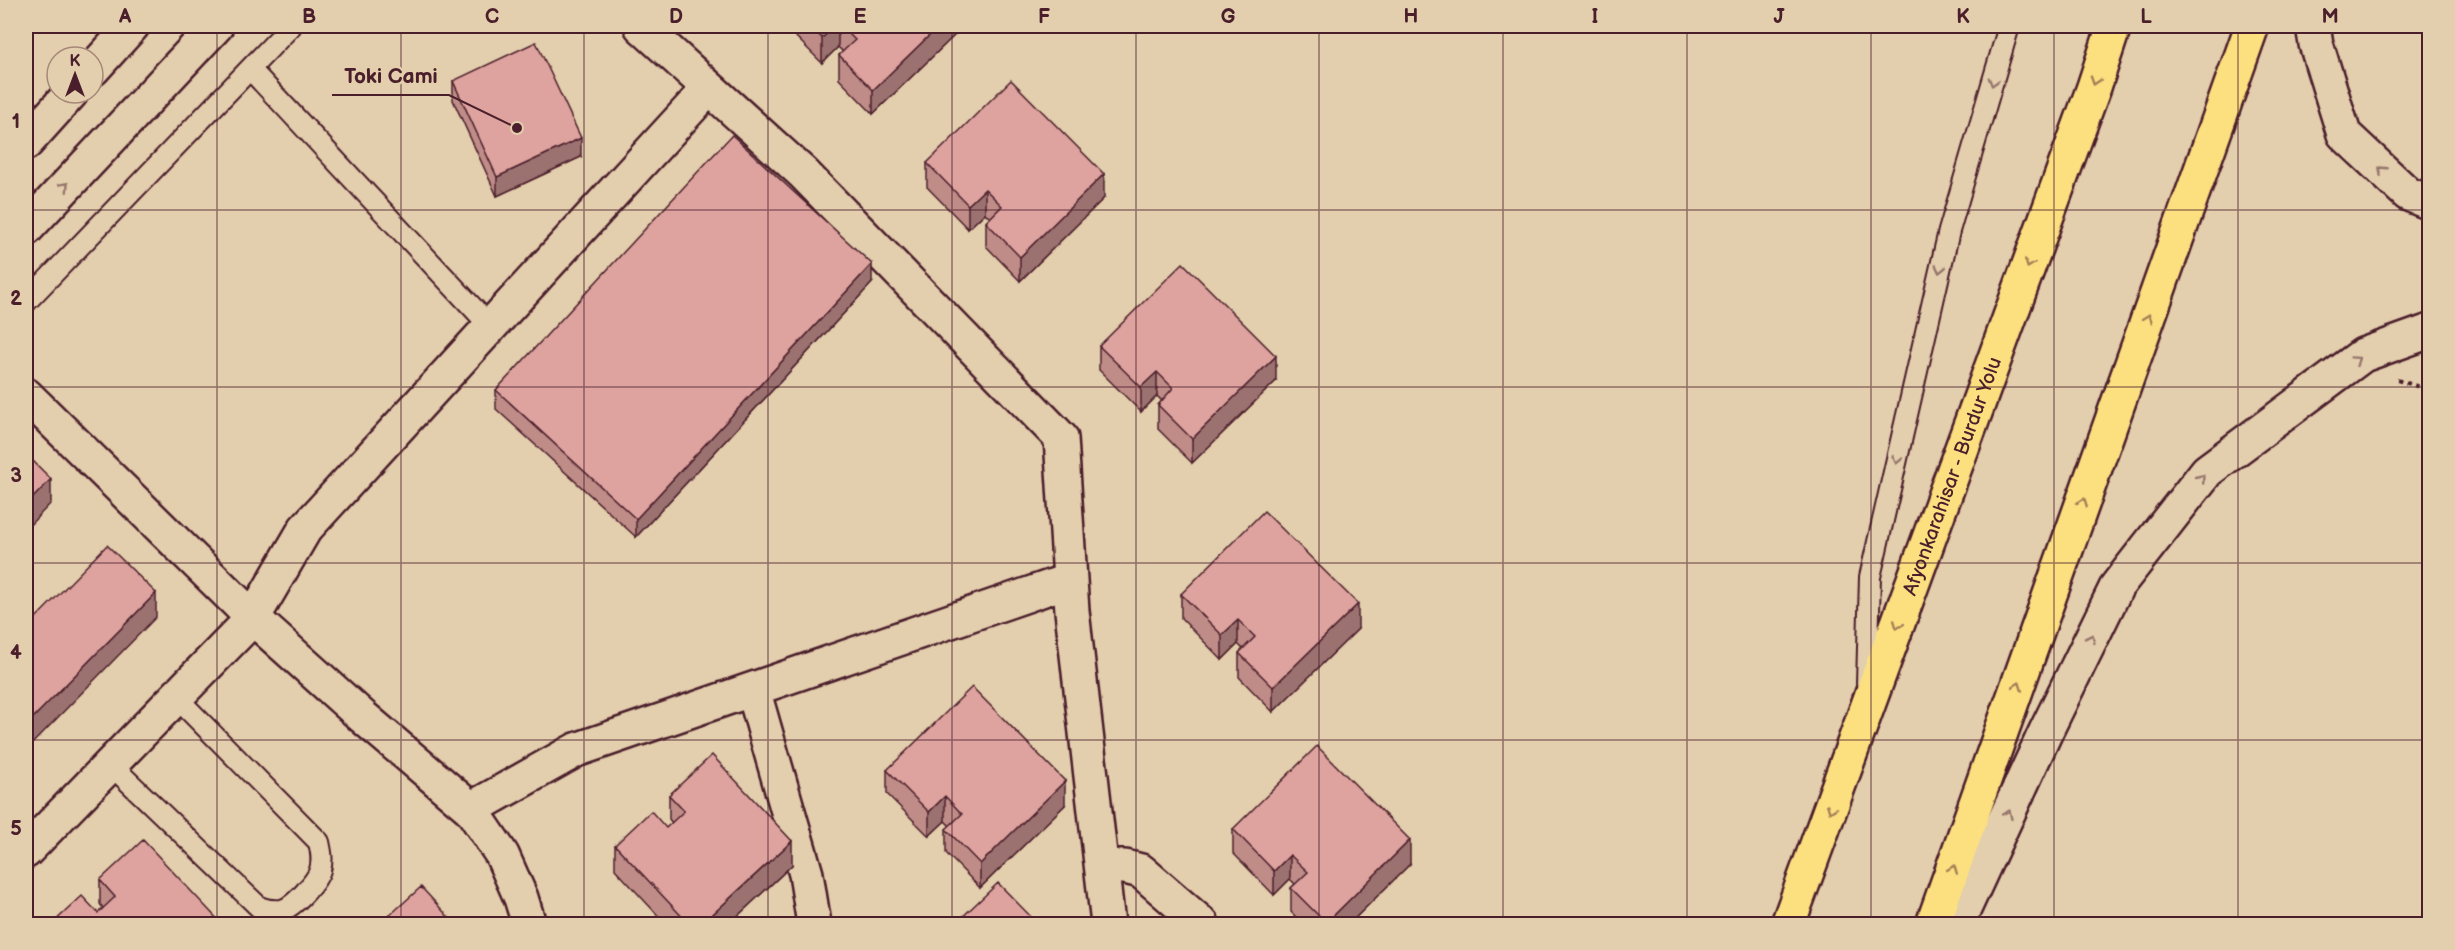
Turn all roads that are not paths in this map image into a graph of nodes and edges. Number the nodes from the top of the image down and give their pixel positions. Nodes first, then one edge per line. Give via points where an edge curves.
1 (132, 26) edge
2 (216, 26) edge
3 (291, 26) edge
4 (641, 26) edge
5 (2009, 26) edge
6 (2114, 26) edge
7 (2252, 26) edge
8 (2313, 26) edge
9 (105, 56) edge
10 (250, 69) junction
11 (709, 88) junction
12 (60, 105) edge
13 (26, 143) edge
14 (2430, 203) edge
15 (26, 229) edge
16 (26, 302) edge
17 (491, 327) junction
18 (2430, 332) edge
19 (26, 395) edge
20 (1070, 580) junction
21 (253, 618) junction
22 (753, 689) junction
23 (176, 697) junction
24 (1867, 711) junction
25 (110, 764) junction
26 (471, 809) junction
27 (26, 851) edge
28 (1102, 867) junction
29 (529, 924) edge
30 (814, 924) edge
31 (1108, 924) edge
32 (1202, 924) edge
33 (1788, 924) edge
34 (1933, 924) edge
35 (1958, 924) edge

1 - 9 street
15 -> 2 street
3 - 10 lane
4 - 11 street
5 -> 24 lane via 1949,231 1870,577
6 -> 24 highway, Afyonkarahisar - Burdur Yolu
34 -> 7 highway
14 -> 8 street via 2409,194 2344,134
10 - 16 lane
10 - 17 lane
11 - 17 street
11 - 20 street via 803,173 1061,438
12 - 13 street
17 - 21 street via 305,529
35 -> 18 street via 2117,586 2207,471 2363,355
19 - 21 street
20 - 22 street
20 - 28 street
21 - 23 street
21 - 26 street
22 - 26 street via 576,750
22 - 30 street via 806,874
23 - 25 street
23 - 25 lane via 319,842 320,871 316,880 289,907 275,911 259,907
24 -> 33 highway, Afyonkarahisar - Burdur Yolu
25 - 27 street
26 - 29 street via 502,855
28 - 31 street
28 - 32 street via 1141,871

